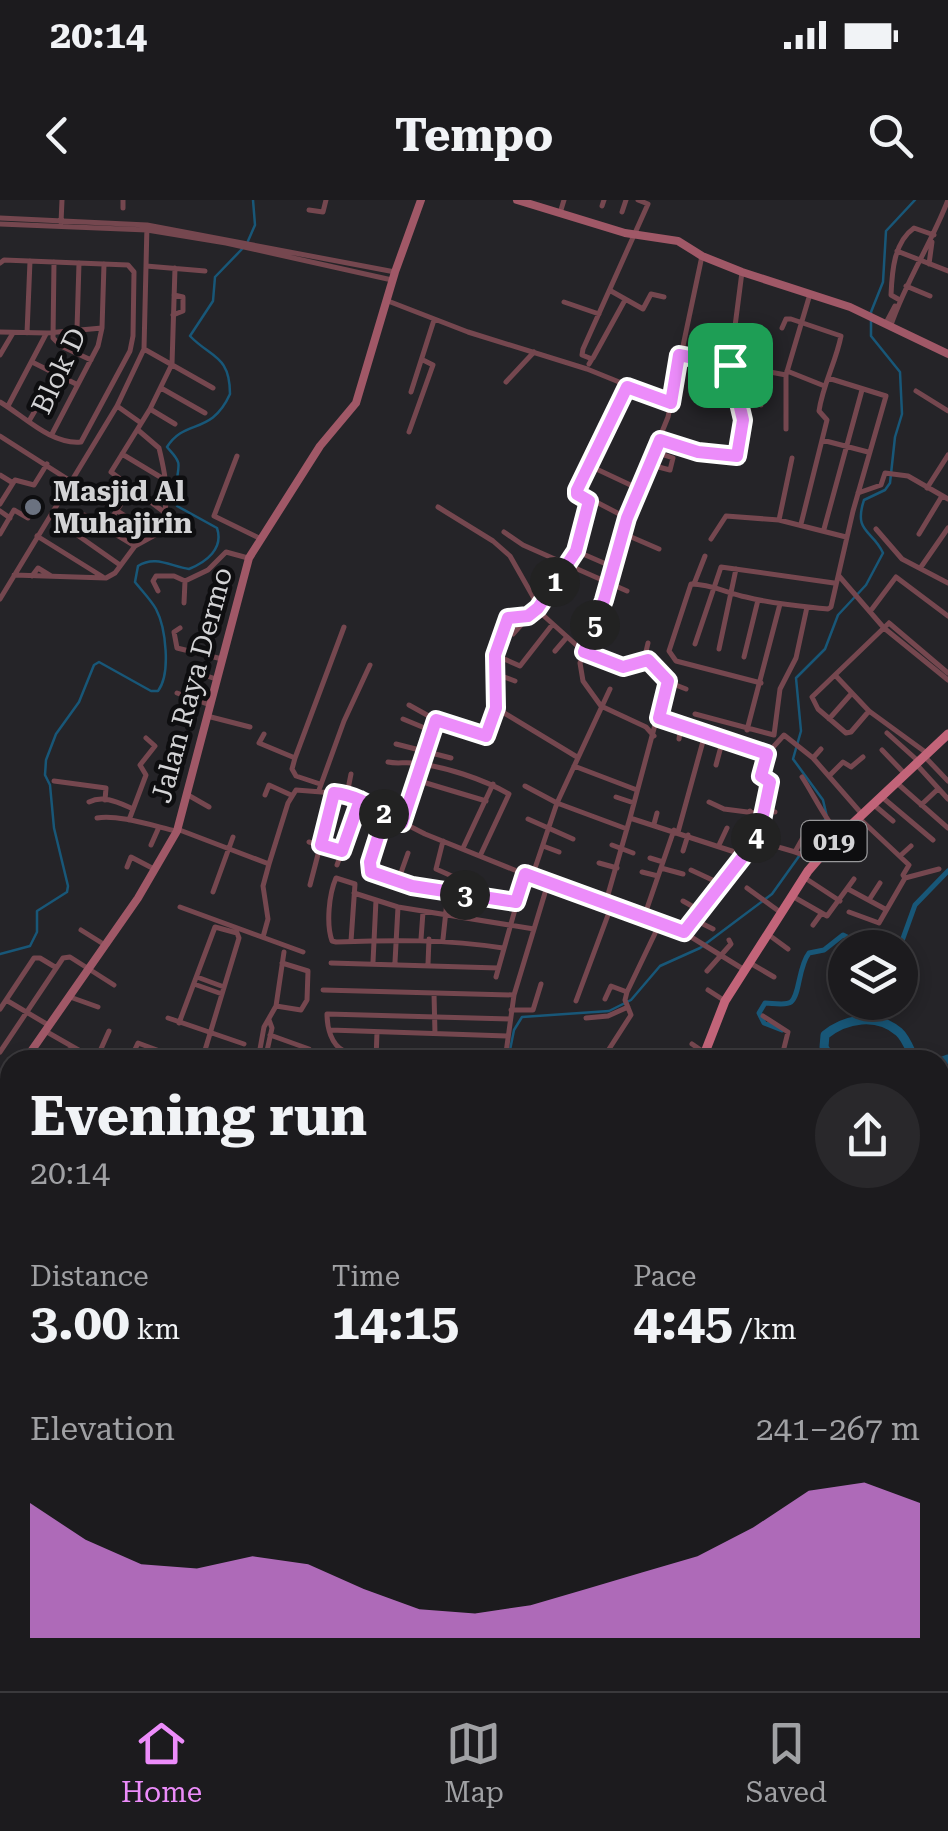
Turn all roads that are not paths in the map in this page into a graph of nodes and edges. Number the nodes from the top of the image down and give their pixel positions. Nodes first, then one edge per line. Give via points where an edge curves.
1 (62, 200) edge
2 (326, 200) edge
3 (421, 200) edge
4 (517, 200) edge
5 (564, 200) edge
6 (626, 200) edge
7 (638, 200) edge
8 (948, 200) edge
9 (649, 202) edge
10 (309, 210) dead end
11 (622, 212) dead end
12 (560, 213) junction
13 (0, 221) edge
14 (61, 224) junction
15 (147, 228) junction
16 (634, 235) junction
17 (933, 239) junction
18 (897, 252) junction
19 (702, 256) junction
20 (917, 260) junction
21 (30, 262) junction
22 (54, 262) junction
23 (0, 263) edge
24 (79, 263) junction
25 (104, 264) junction
26 (929, 265) junction
27 (146, 266) junction
28 (175, 268) junction
29 (205, 271) dead end
30 (948, 271) edge
31 (742, 272) junction
32 (394, 276) junction
33 (906, 286) junction
34 (611, 291) junction
35 (810, 294) junction
36 (930, 296) dead end
37 (664, 298) dead end
38 (387, 300) junction
39 (626, 300) junction
40 (564, 302) dead end
41 (898, 302) junction
42 (600, 314) junction
43 (434, 320) junction
44 (803, 323) junction
45 (888, 324) junction
46 (102, 328) junction
47 (782, 328) dead end
48 (77, 330) junction
49 (0, 332) edge
50 (13, 332) junction
51 (49, 332) junction
52 (28, 333) junction
53 (144, 348) junction
54 (947, 350) edge
55 (534, 352) junction
56 (0, 355) edge
57 (679, 355) junction
58 (91, 360) junction
59 (423, 360) junction
60 (34, 363) junction
61 (172, 364) junction
62 (732, 366) junction
63 (763, 371) junction
64 (787, 373) junction
65 (56, 374) junction
66 (828, 378) junction
67 (506, 382) dead end
68 (76, 384) junction
69 (823, 385) junction
70 (627, 387) junction
71 (161, 388) junction
72 (213, 388) dead end
73 (862, 390) junction
74 (411, 392) dead end
75 (916, 392) dead end
76 (0, 402) edge
77 (671, 403) junction
78 (761, 405) dead end
79 (8, 406) junction
80 (117, 406) junction
81 (150, 409) junction
82 (948, 411) edge
83 (205, 413) dead end
84 (29, 421) junction
85 (142, 423) junction
86 (175, 424) dead end
87 (786, 429) dead end
88 (138, 430) junction
89 (409, 432) dead end
90 (0, 436) edge
91 (51, 436) junction
92 (660, 440) junction
93 (822, 444) junction
94 (846, 446) junction
95 (655, 452) junction
96 (868, 452) junction
97 (122, 454) junction
98 (948, 455) edge
99 (237, 456) dead end
100 (792, 458) dead end
101 (47, 464) junction
102 (650, 465) junction
103 (590, 466) junction
104 (0, 475) edge
105 (162, 478) junction
106 (72, 479) junction
107 (13, 482) junction
108 (131, 488) junction
109 (927, 488) junction
110 (640, 490) junction
111 (858, 493) junction
112 (945, 498) edge
113 (589, 501) junction
114 (0, 507) edge
115 (438, 507) dead end
116 (54, 510) junction
117 (118, 510) junction
118 (164, 512) junction
119 (10, 518) junction
120 (28, 518) dead end
121 (627, 518) junction
122 (779, 520) junction
123 (75, 522) junction
124 (801, 524) junction
125 (105, 528) junction
126 (824, 529) junction
127 (876, 529) dead end
128 (948, 529) edge
129 (504, 532) dead end
130 (0, 534) edge
131 (155, 534) junction
132 (622, 534) junction
133 (919, 534) dead end
134 (37, 536) junction
135 (846, 537) junction
136 (261, 539) junction
137 (710, 539) dead end
138 (939, 540) junction
139 (516, 541) junction
140 (135, 546) junction
141 (948, 546) edge
142 (659, 549) dead end
143 (576, 551) junction
144 (506, 552) junction
145 (705, 556) dead end
146 (249, 558) junction
147 (120, 564) junction
148 (567, 565) junction
149 (614, 567) junction
150 (736, 568) junction
151 (920, 568) junction
152 (838, 574) junction
153 (14, 576) junction
154 (106, 578) junction
155 (185, 581) junction
156 (836, 583) junction
157 (948, 583) edge
158 (609, 584) junction
159 (694, 584) junction
160 (713, 586) junction
161 (158, 591) dead end
162 (626, 591) dead end
163 (732, 593) junction
164 (0, 597) edge
165 (758, 600) junction
166 (184, 603) dead end
167 (780, 604) junction
168 (807, 607) junction
169 (538, 608) junction
170 (871, 609) junction
171 (528, 616) junction
172 (948, 616) edge
173 (552, 624) junction
174 (885, 624) junction
175 (344, 627) dead end
176 (180, 628) dead end
177 (513, 634) dead end
178 (567, 637) junction
179 (648, 643) dead end
180 (694, 644) dead end
181 (719, 649) dead end
182 (555, 651) dead end
183 (584, 652) junction
184 (495, 655) junction
185 (744, 657) dead end
186 (222, 658) junction
187 (644, 660) junction
188 (934, 665) junction
189 (370, 666) dead end
190 (192, 671) dead end
191 (948, 672) edge
192 (496, 674) junction
193 (834, 675) junction
194 (216, 679) junction
195 (948, 680) edge
196 (515, 681) dead end
197 (668, 682) junction
198 (761, 683) junction
199 (686, 688) dead end
200 (610, 689) dead end
201 (177, 693) dead end
202 (852, 693) junction
203 (210, 704) junction
204 (409, 704) dead end
205 (601, 706) junction
206 (496, 708) junction
207 (870, 710) junction
208 (696, 714) dead end
209 (207, 716) junction
210 (659, 718) junction
211 (403, 719) dead end
212 (829, 719) junction
213 (436, 720) junction
214 (681, 726) junction
215 (250, 727) dead end
216 (748, 730) junction
217 (432, 731) junction
218 (887, 733) dead end
219 (264, 734) dead end
220 (705, 734) junction
221 (948, 734) edge
222 (654, 736) junction
223 (146, 738) dead end
224 (679, 739) dead end
225 (723, 740) junction
226 (396, 744) dead end
227 (821, 749) dead end
228 (882, 750) dead end
229 (425, 752) junction
230 (766, 753) junction
231 (577, 757) junction
232 (863, 757) dead end
233 (295, 758) junction
234 (451, 758) dead end
235 (813, 758) junction
236 (922, 760) junction
237 (388, 762) dead end
238 (421, 764) junction
239 (716, 765) dead end
240 (574, 766) junction
241 (455, 773) junction
242 (351, 774) dead end
243 (906, 775) junction
244 (829, 776) junction
245 (802, 777) dead end
246 (416, 780) junction
247 (54, 781) dead end
248 (948, 781) edge
249 (897, 783) junction
250 (492, 784) junction
251 (525, 786) dead end
252 (320, 787) junction
253 (348, 788) junction
254 (938, 789) junction
255 (450, 790) junction
256 (637, 790) junction
257 (293, 793) junction
258 (334, 793) junction
259 (264, 795) dead end
260 (188, 796) junction
261 (616, 797) dead end
262 (948, 799) edge
263 (105, 800) junction
264 (360, 800) junction
265 (486, 801) junction
266 (878, 801) junction
267 (88, 802) dead end
268 (709, 802) dead end
269 (634, 803) junction
270 (557, 804) junction
271 (921, 805) junction
272 (209, 807) dead end
273 (131, 808) junction
274 (750, 812) junction
275 (764, 812) junction
276 (776, 812) dead end
277 (480, 813) junction
278 (657, 813) dead end
279 (385, 815) junction
280 (861, 816) junction
281 (97, 818) dead end
282 (630, 818) junction
283 (129, 820) junction
284 (528, 820) dead end
285 (892, 821) dead end
286 (497, 822) junction
287 (402, 823) junction
288 (654, 824) junction
289 (761, 825) junction
290 (159, 827) junction
291 (549, 828) junction
292 (727, 828) dead end
293 (948, 828) edge
294 (628, 829) junction
295 (177, 830) junction
296 (676, 831) junction
297 (806, 834) dead end
298 (688, 835) junction
299 (840, 836) junction
300 (233, 837) dead end
301 (573, 838) dead end
302 (443, 840) junction
303 (933, 840) dead end
304 (309, 842) dead end
305 (742, 842) dead end
306 (754, 842) junction
307 (321, 845) junction
308 (612, 845) dead end
309 (719, 845) junction
310 (150, 846) dead end
311 (542, 846) junction
312 (912, 846) dead end
313 (228, 847) junction
314 (622, 847) junction
315 (463, 848) junction
316 (342, 851) junction
317 (683, 851) dead end
318 (799, 851) junction
319 (559, 852) dead end
320 (408, 853) dead end
321 (633, 853) dead end
322 (744, 855) junction
323 (480, 856) junction
324 (900, 856) junction
325 (914, 856) dead end
326 (650, 858) dead end
327 (816, 861) junction
328 (908, 863) junction
329 (269, 864) junction
330 (599, 864) dead end
331 (337, 865) dead end
332 (662, 865) junction
333 (127, 866) dead end
334 (616, 868) junction
335 (940, 869) dead end
336 (691, 870) dead end
337 (156, 871) junction
338 (642, 872) dead end
339 (683, 874) dead end
340 (528, 876) junction
341 (658, 876) junction
342 (454, 877) dead end
343 (804, 877) junction
344 (905, 878) junction
345 (854, 879) dead end
346 (393, 882) junction
347 (548, 883) junction
348 (880, 883) dead end
349 (720, 884) junction
350 (310, 885) dead end
351 (747, 888) dead end
352 (848, 890) junction
353 (213, 892) dead end
354 (448, 892) junction
355 (354, 894) junction
356 (791, 896) junction
357 (376, 900) junction
358 (869, 900) junction
359 (683, 901) dead end
360 (840, 901) junction
361 (516, 902) junction
362 (180, 906) dead end
363 (608, 906) junction
364 (398, 908) junction
365 (700, 910) junction
366 (886, 910) junction
367 (423, 912) junction
368 (780, 912) junction
369 (849, 912) dead end
370 (824, 915) junction
371 (446, 916) junction
372 (644, 918) junction
373 (693, 919) junction
374 (660, 923) junction
375 (510, 925) junction
376 (813, 925) dead end
377 (534, 929) junction
378 (80, 930) dead end
379 (712, 930) dead end
380 (684, 932) junction
381 (766, 934) junction
382 (263, 938) junction
383 (425, 939) junction
384 (443, 939) junction
385 (730, 940) dead end
386 (351, 941) junction
387 (374, 941) junction
388 (396, 941) junction
389 (106, 945) junction
390 (503, 948) junction
391 (788, 949) dead end
392 (284, 952) dead end
393 (304, 952) dead end
394 (720, 956) junction
395 (373, 962) junction
396 (395, 962) junction
397 (282, 963) junction
398 (331, 963) dead end
399 (428, 964) junction
400 (746, 965) junction
401 (55, 968) junction
402 (498, 968) junction
403 (88, 970) junction
404 (706, 971) dead end
405 (496, 978) dead end
406 (774, 978) dead end
407 (196, 981) junction
408 (541, 984) dead end
409 (114, 985) dead end
410 (223, 990) junction
411 (323, 990) dead end
412 (708, 990) dead end
413 (626, 992) junction
414 (434, 993) junction
415 (10, 994) junction
416 (514, 995) junction
417 (70, 997) junction
418 (605, 999) dead end
419 (576, 1001) dead end
420 (725, 1001) junction
421 (627, 1004) junction
422 (98, 1006) dead end
423 (276, 1006) junction
424 (0, 1010) edge
425 (511, 1010) junction
426 (27, 1012) junction
427 (434, 1015) junction
428 (763, 1016) dead end
429 (168, 1018) dead end
430 (586, 1018) dead end
431 (510, 1019) junction
432 (269, 1020) junction
433 (179, 1023) junction
434 (48, 1029) junction
435 (329, 1030) junction
436 (108, 1031) dead end
437 (377, 1032) junction
438 (210, 1034) junction
439 (435, 1034) junction
440 (270, 1036) junction
441 (507, 1036) junction
442 (244, 1044) dead end
443 (692, 1044) dead end
444 (72, 1046) junction
445 (1, 1050) edge
446 (32, 1050) edge
447 (69, 1050) edge
448 (80, 1050) edge
449 (100, 1050) edge
450 (135, 1050) edge
451 (158, 1050) edge
452 (206, 1050) edge
453 (262, 1050) edge
454 (264, 1050) edge
455 (310, 1050) edge
456 (340, 1050) edge
457 (376, 1050) edge
458 (506, 1050) edge
459 (608, 1050) edge
460 (698, 1050) edge
461 (706, 1050) edge
462 (786, 1050) edge

1 - 14 street
2 - 10 street via 322,212
3 - 32 street, Jalan Raya Dermo
4 - 12 street
5 - 12 street
6 - 11 street
7 - 9 street
8 - 17 street
9 - 16 street
12 - 16 street
13 - 14 street
14 - 15 street
15 - 27 street
15 - 32 street
16 - 19 street via 678,241
16 - 34 street
17 - 18 street via 911,228
17 - 20 street
17 - 26 street
18 - 20 street
18 - 41 street via 891,294
19 - 31 street
19 - 57 street
20 - 26 street
20 - 33 street
21 - 22 street
21 - 23 street
21 - 52 street
22 - 24 street
22 - 51 street
24 - 25 street
24 - 48 street
25 - 46 street, Blok D
25 - 91 street via 128,265 134,272 134,336 80,442
26 - 30 street
27 - 28 street
27 - 53 street
28 - 29 street
28 - 61 street
31 - 35 street
31 - 62 street
32 - 38 street, Jalan Raya Dermo
33 - 36 street
33 - 41 street
34 - 39 street
34 - 42 street
35 - 44 street
35 - 45 street
37 - 39 street via 650,294 643,309
38 - 43 street
38 - 136 street, Jalan Raya Dermo via 356,403
39 - 42 street via 591,362 582,352
40 - 42 street
41 - 45 street
43 - 55 street
43 - 59 street
44 - 47 street via 788,319
44 - 64 street
44 - 66 street via 842,336
45 - 54 street
46 - 48 street
46 - 58 street, Blok D
48 - 51 street
49 - 50 street
50 - 52 street
50 - 56 street
51 - 52 street
51 - 58 street
51 - 60 street
53 - 61 street
53 - 80 street
55 - 67 street
55 - 70 street
57 - 62 street
57 - 77 street
58 - 68 street, Blok D
59 - 74 street
59 - 89 street via 433,365
60 - 65 street
60 - 79 street
61 - 71 street
61 - 72 street
62 - 63 street
62 - 92 street via 743,420 737,456
63 - 64 street
63 - 78 street
64 - 69 street
64 - 87 street
65 - 68 street
65 - 84 street
66 - 69 street
66 - 73 street
68 - 91 street, Blok D
69 - 93 street
70 - 77 street
70 - 103 street
71 - 81 street
71 - 83 street
73 - 94 street
73 - 96 street via 886,396
75 - 82 street
76 - 79 street
77 - 92 street
79 - 84 street
80 - 85 street
80 - 106 street
81 - 85 street
81 - 86 street
84 - 91 street
85 - 88 street
88 - 97 street
88 - 105 street via 159,448
90 - 101 street
92 - 95 street
93 - 94 street
93 - 124 street
94 - 96 street
94 - 126 street
95 - 102 street
95 - 102 street via 673,458 670,470
96 - 111 street
97 - 105 street
97 - 108 street via 112,474
98 - 109 street
99 - 136 street via 214,516
100 - 122 street
101 - 106 street
101 - 107 street via 32,486
102 - 110 street
103 - 110 street
103 - 113 street via 577,492
104 - 107 street
105 - 118 street
106 - 116 street
106 - 117 street
107 - 114 street
108 - 117 street
108 - 118 street
109 - 111 street via 886,473 881,485
109 - 112 street
110 - 121 street
111 - 135 street
112 - 133 street
113 - 121 street
113 - 143 street
114 - 119 street
115 - 144 street
116 - 123 street
116 - 134 street
117 - 125 street
117 - 131 street
118 - 131 street
119 - 120 street via 15,509
119 - 130 street
121 - 132 street
122 - 124 street
122 - 137 street via 726,516
123 - 125 street via 84,515
123 - 147 street via 72,532
124 - 126 street
125 - 140 street
126 - 135 street
127 - 151 street via 902,559
128 - 138 street
129 - 139 street
131 - 140 street
132 - 142 street
132 - 149 street
134 - 153 street
134 - 154 street
135 - 152 street
136 - 146 street, Jalan Raya Dermo
138 - 141 street
138 - 151 street
139 - 144 street
139 - 148 street
140 - 147 street
143 - 148 street
143 - 149 street
144 - 169 street
145 - 159 street
146 - 155 street via 226,552
146 - 186 street, Jalan Raya Dermo
147 - 154 street
148 - 158 street
148 - 169 street
149 - 158 street
150 - 156 street
150 - 160 street via 720,568
150 - 163 street
151 - 157 street
152 - 156 street
152 - 170 street
153 - 154 street
153 - 164 street
155 - 161 street via 156,576
155 - 166 street
156 - 168 street via 830,608
158 - 162 street
158 - 183 street
159 - 160 street
159 - 198 street via 670,656
160 - 163 street
160 - 180 street
163 - 165 street
163 - 181 street
165 - 167 street
165 - 185 street
167 - 168 street
167 - 198 street
168 - 216 street via 796,658 780,690 775,733
169 - 171 street
169 - 173 street
170 - 172 street via 896,577
170 - 174 street
171 - 177 street
171 - 184 street via 508,618
173 - 178 street
173 - 184 street via 520,666
174 - 188 street
174 - 193 street
175 - 233 street
176 - 186 street via 175,646
178 - 182 street
178 - 183 street
179 - 187 street
183 - 187 street via 623,667
183 - 205 street via 581,675
184 - 192 street
186 - 194 street, Jalan Raya Dermo
187 - 197 street
188 - 191 street
188 - 195 street
189 - 252 street
190 - 194 street
192 - 196 street
192 - 206 street
193 - 202 street
193 - 212 street via 812,697
194 - 203 street, Jalan Raya Dermo
197 - 199 street
197 - 210 street
198 - 216 street
200 - 205 street
201 - 203 street
202 - 207 street
202 - 212 street
203 - 209 street, Jalan Raya Dermo
204 - 213 street
205 - 222 street
205 - 231 street
206 - 213 street via 484,738
206 - 231 street
207 - 212 street via 848,734
207 - 236 street
208 - 216 street
209 - 215 street
209 - 260 street, Jalan Raya Dermo
210 - 214 street
210 - 222 street
211 - 217 street
213 - 217 street
214 - 220 street
214 - 224 street
217 - 229 street
218 - 236 street
219 - 233 street via 259,744
220 - 225 street
220 - 296 street
221 - 236 main road, 019
222 - 256 street
223 - 273 street via 155,746 141,761 146,775
225 - 230 street
225 - 239 street
226 - 229 street
227 - 235 street
228 - 243 street
229 - 234 street
229 - 238 street
230 - 235 street via 781,735
230 - 275 street
231 - 240 street
232 - 244 street via 850,767 843,762
233 - 252 street via 296,776
235 - 244 street
236 - 243 main road, 019
236 - 248 street
236 - 254 street
237 - 238 street
238 - 241 street
238 - 246 street
240 - 256 street
240 - 270 street
241 - 250 street
241 - 255 street
242 - 253 street
243 - 249 main road, 019
244 - 280 street
245 - 299 street
246 - 255 street
246 - 287 street
247 - 263 street via 106,788
249 - 266 main road, 019
249 - 271 street
250 - 265 street
250 - 286 street via 510,796
251 - 270 street
252 - 257 street
252 - 258 street
253 - 258 street
253 - 264 street
254 - 262 street
254 - 271 street
255 - 265 street
256 - 269 street
257 - 259 street via 269,785
257 - 329 street
258 - 307 street
260 - 272 street
260 - 295 street, Jalan Raya Dermo
261 - 269 street
263 - 267 street
263 - 273 street
264 - 279 street
264 - 316 street
265 - 277 street
266 - 280 main road, 019
266 - 285 street
266 - 303 street
268 - 274 street
269 - 282 street
270 - 291 street
270 - 294 street
271 - 293 street
273 - 283 street
274 - 275 street
274 - 289 street via 750,822
275 - 276 street
275 - 289 street
277 - 286 street
277 - 315 street
278 - 288 street
279 - 287 street
279 - 346 street via 370,870
280 - 299 main road, 019
280 - 324 street
281 - 283 street
282 - 288 street
282 - 294 street
283 - 290 street
284 - 291 street
286 - 323 street
287 - 302 street
288 - 296 street
289 - 306 street
290 - 295 street
290 - 310 street
291 - 301 street
291 - 311 street
292 - 309 street
294 - 314 street
295 - 313 street
295 - 337 street, Jalan Raya Dermo
296 - 298 street
296 - 332 street
297 - 318 street
298 - 309 street
298 - 317 street
299 - 327 main road, 019
300 - 313 street
302 - 315 street
302 - 342 street via 436,869
304 - 307 street
305 - 306 street
306 - 318 street
306 - 322 street
307 - 316 street
307 - 350 street
308 - 314 street
309 - 322 street
311 - 319 street
311 - 340 street
312 - 324 street
313 - 329 street
313 - 353 street
314 - 321 street
314 - 334 street
315 - 323 street
316 - 331 street
318 - 327 street
320 - 346 street
322 - 349 street
323 - 340 street
324 - 328 street
325 - 328 street
326 - 332 street
327 - 343 main road, 019
328 - 344 street
329 - 382 street
330 - 334 street
332 - 339 street
332 - 341 street
333 - 337 street via 131,857
334 - 363 street
335 - 344 street
336 - 349 street
337 - 389 street, Jalan Raya Dermo
338 - 341 street
340 - 347 street
340 - 361 street
341 - 372 street
343 - 356 main road, 019
343 - 360 street
344 - 366 street
345 - 352 street
346 - 354 street
347 - 363 street
347 - 377 street
348 - 358 street
349 - 365 street
351 - 368 street
352 - 358 street
352 - 360 street
354 - 361 street
354 - 371 street
355 - 357 street
355 - 386 street
355 - 386 street via 353,881 334,879 330,938
356 - 368 main road, 019
356 - 370 street
357 - 364 street
357 - 387 street
358 - 366 street
359 - 365 street
360 - 370 street
361 - 375 street
362 - 382 street
363 - 372 street
363 - 419 street
364 - 367 street
364 - 388 street
365 - 373 street
366 - 369 street via 878,924
367 - 371 street
367 - 383 street
368 - 381 main road, 019
370 - 376 street
371 - 375 street
371 - 384 street
372 - 374 street
373 - 379 street
373 - 380 street
374 - 380 street
374 - 413 street
375 - 377 street
375 - 390 street
377 - 416 street
378 - 389 street
380 - 394 street
381 - 391 street
381 - 400 main road, 019
382 - 393 street
383 - 384 street
383 - 388 street
383 - 399 street
384 - 390 street
385 - 394 street
386 - 387 street
387 - 388 street
387 - 395 street
388 - 396 street
389 - 403 street, Jalan Raya Dermo
390 - 402 street
392 - 397 street
394 - 400 street
394 - 404 street
395 - 396 street
395 - 398 street
396 - 399 street
397 - 423 street
397 - 423 street via 308,971 307,1000 302,1010
399 - 402 street
400 - 406 street
400 - 420 main road, 019
401 - 403 street via 67,956
401 - 415 street via 36,957
401 - 426 street
402 - 405 street
403 - 409 street
403 - 417 street, Jalan Raya Dermo
407 - 410 street
407 - 410 street via 218,926 238,938
407 - 433 street
408 - 425 street via 533,1010
410 - 438 street
411 - 414 street
412 - 420 street
413 - 418 street via 612,986
413 - 421 street
414 - 416 street
414 - 427 street
415 - 424 street
415 - 426 street
416 - 425 street
417 - 422 street
417 - 434 street, Jalan Raya Dermo
420 - 461 main road, 019
421 - 430 street via 611,1015
421 - 459 street via 631,1015
423 - 432 street
425 - 431 street
426 - 434 street
426 - 445 street
427 - 431 street
427 - 435 street via 330,1012
427 - 439 street
428 - 462 street via 788,1032
429 - 433 street
431 - 441 street
432 - 440 street
432 - 453 street
433 - 438 street
434 - 444 street
434 - 446 street, Jalan Raya Dermo
435 - 437 street
435 - 456 street
436 - 449 street
437 - 439 street
437 - 457 street
438 - 442 street
438 - 452 street
439 - 441 street
440 - 454 street
440 - 455 street
441 - 458 street
443 - 460 street
444 - 447 street
444 - 448 street
450 - 451 street via 139,1043

